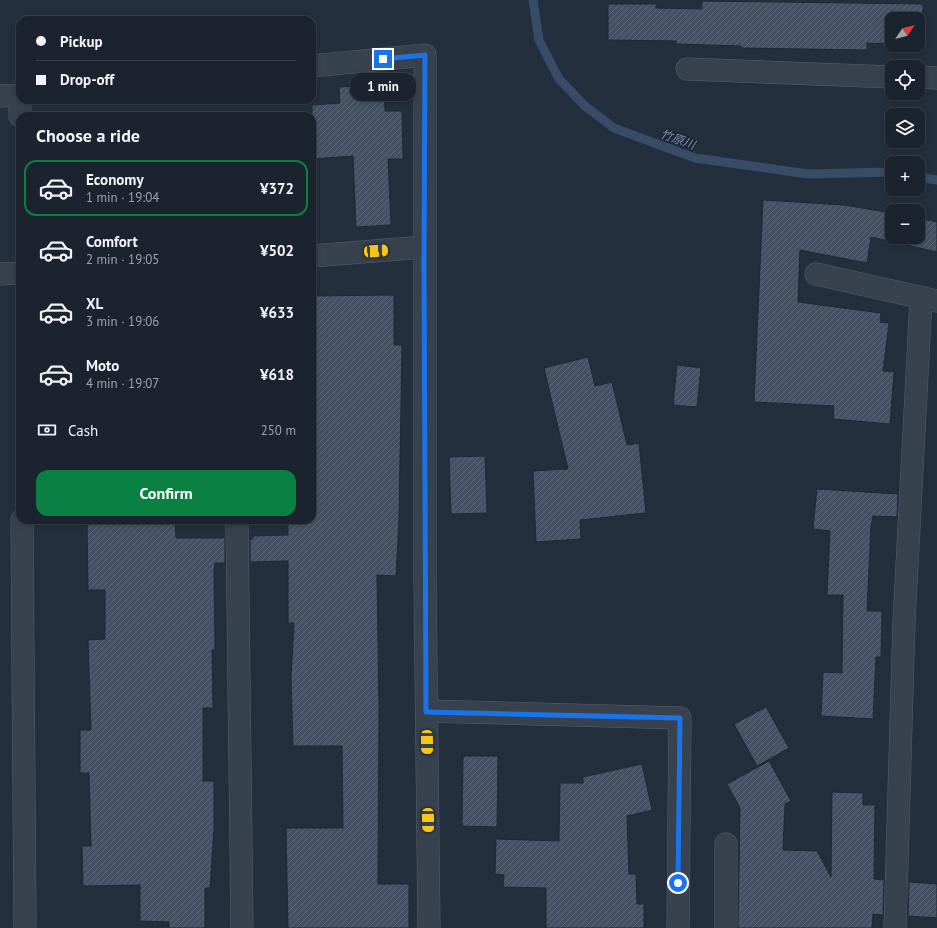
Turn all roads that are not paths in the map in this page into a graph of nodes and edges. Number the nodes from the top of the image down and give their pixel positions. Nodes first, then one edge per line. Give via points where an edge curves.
1 (316, 66) edge
2 (687, 69) dead end
3 (885, 77) edge
4 (925, 78) edge
5 (937, 78) edge
6 (16, 95) edge
7 (0, 96) edge
8 (424, 247) junction
9 (316, 256) edge
10 (16, 273) edge
11 (0, 274) edge
12 (816, 274) dead end
13 (929, 299) edge
14 (22, 524) edge
15 (237, 524) edge
16 (426, 712) junction
17 (726, 844) dead end
18 (25, 928) edge
19 (242, 928) edge
20 (429, 928) edge
21 (678, 928) edge
22 (726, 928) edge
23 (895, 928) edge

1 - 8 street via 425,55
2 - 3 street
4 - 5 street
6 - 7 street
8 - 9 street
8 - 16 street
10 - 11 street
12 - 13 street
13 - 23 street via 904,622
14 - 18 street
15 - 19 street
16 - 20 street
16 - 21 street via 680,718
17 - 22 street

